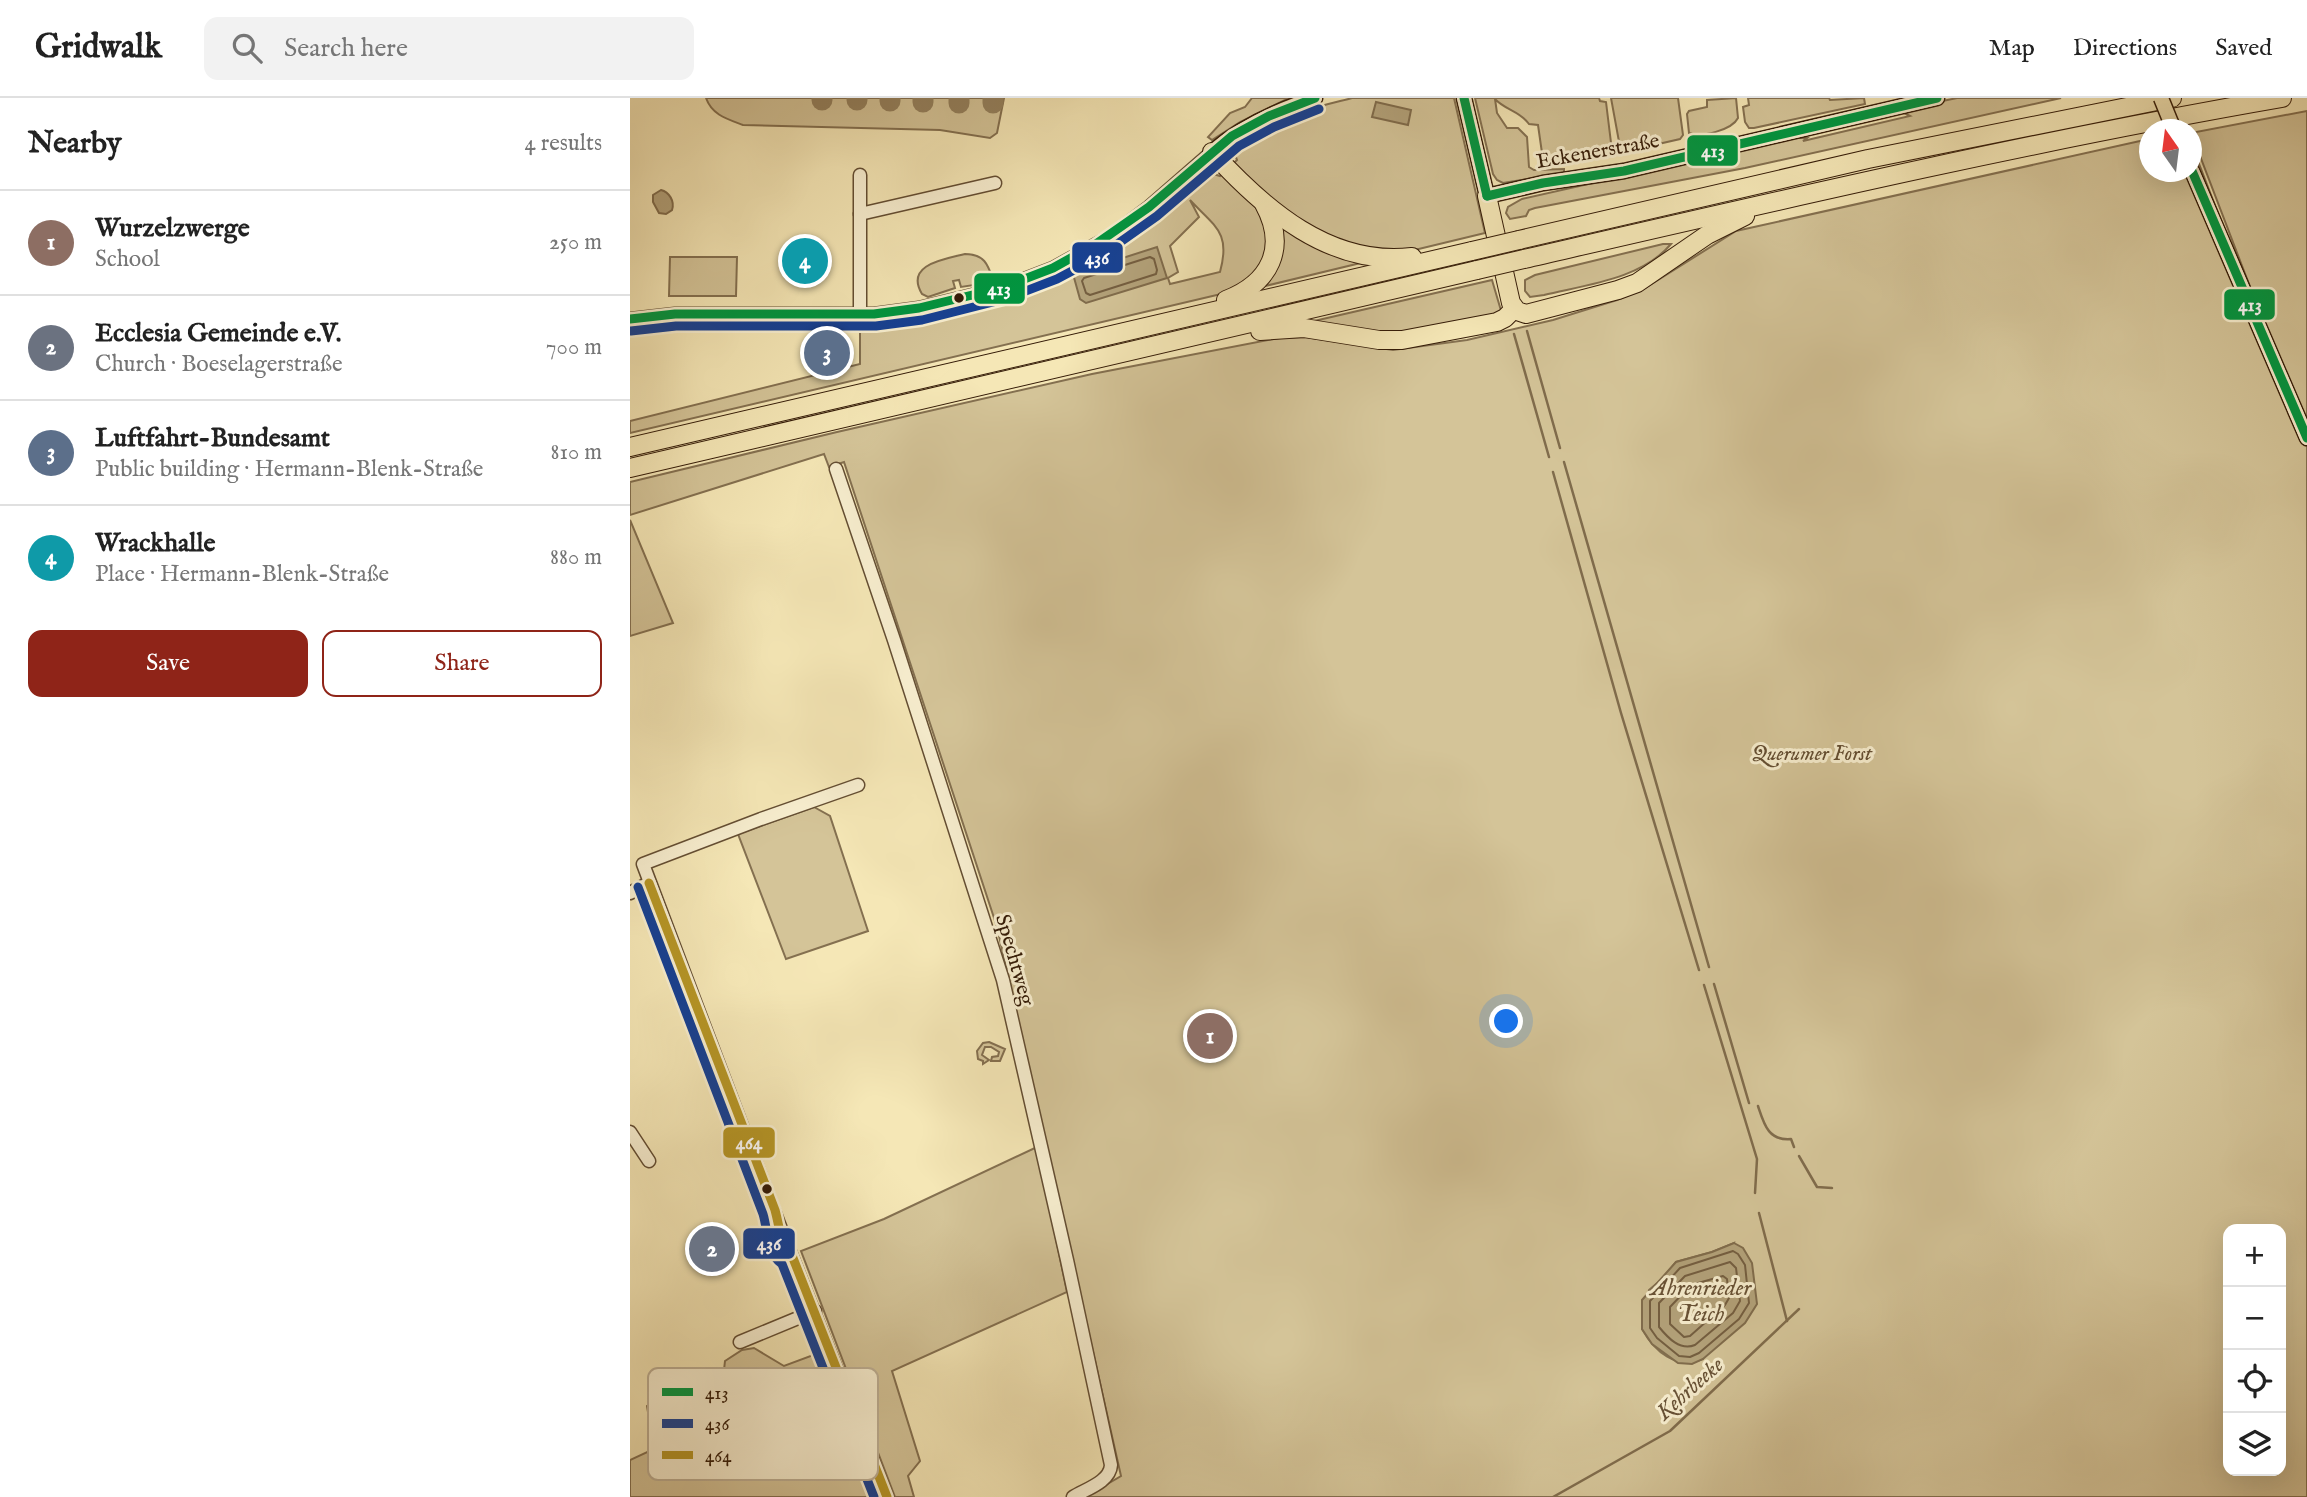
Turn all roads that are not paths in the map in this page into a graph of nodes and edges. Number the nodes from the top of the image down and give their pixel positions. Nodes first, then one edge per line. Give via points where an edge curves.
1 (1315, 98) edge
2 (1464, 98) edge
3 (1937, 98) edge
4 (2161, 98) edge
5 (2172, 98) edge
6 (2282, 98) edge
7 (2170, 119) edge
8 (1212, 152) junction
9 (860, 175) dead end
10 (2197, 182) edge
11 (995, 183) dead end
12 (1487, 196) junction
13 (1783, 199) junction
14 (1261, 200) junction
15 (860, 214) junction
16 (1468, 252) junction
17 (1514, 309) junction
18 (860, 314) junction
19 (630, 319) edge
20 (1177, 320) junction
21 (1205, 334) junction
22 (2307, 438) edge
23 (630, 447) edge
24 (630, 468) edge
25 (836, 469) dead end
26 (858, 785) dead end
27 (649, 883) junction
28 (630, 893) edge
29 (630, 1132) edge
30 (649, 1161) dead end
31 (815, 1311) junction
32 (740, 1342) dead end
33 (837, 1368) edge
34 (878, 1474) edge
35 (887, 1497) edge
36 (1073, 1497) edge

1 - 8 main road via 1259,120
2 - 12 main road
3 - 12 main road, Eckenerstraße via 1624,171
4 - 7 main road, bridge
5 - 16 highway, bridge via 1868,159
6 - 13 highway
8 - 14 highway
8 - 18 street via 1140,215 1053,268 959,299
9 - 15 street
10 - 22 main road
11 - 15 street
12 - 17 highway
13 - 17 highway via 1707,235 1627,287 1529,314
13 - 21 highway, bridge
14 - 16 highway via 1308,235 1351,253 1392,258
14 - 20 highway via 1275,237 1264,275 1241,294
15 - 18 street
16 - 20 highway
17 - 21 highway via 1497,322 1402,340 1304,328 1235,336
18 - 19 street via 681,314
20 - 23 highway
21 - 24 highway
25 - 36 street, Spechtweg via 1003,980 1111,1465 1105,1479
26 - 27 street via 643,864
27 - 28 street
27 - 31 street
29 - 30 street
31 - 32 street
31 - 33 street
34 - 35 street

